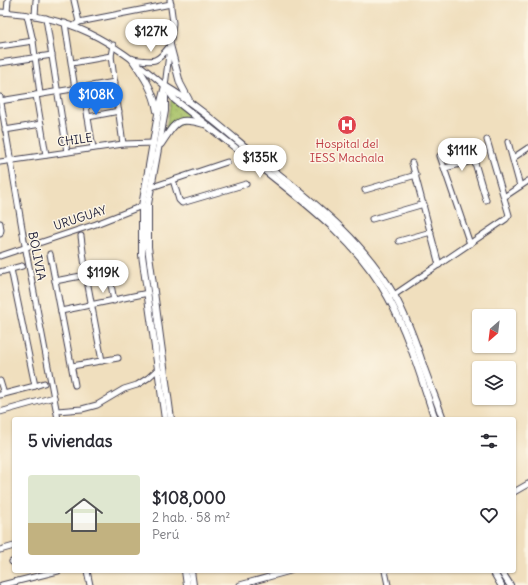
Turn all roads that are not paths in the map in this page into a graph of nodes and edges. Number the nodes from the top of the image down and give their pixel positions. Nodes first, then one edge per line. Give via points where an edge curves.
1 (8, 0) edge
2 (36, 0) edge
3 (74, 0) edge
4 (171, 2) edge
5 (0, 12) edge
6 (7, 12) junction
7 (27, 15) junction
8 (35, 16) junction
9 (46, 18) junction
10 (79, 22) junction
11 (65, 23) junction
12 (74, 26) junction
13 (33, 41) junction
14 (113, 45) junction
15 (0, 46) edge
16 (170, 46) junction
17 (52, 55) junction
18 (111, 56) junction
19 (35, 58) junction
20 (132, 59) junction
21 (0, 63) edge
22 (72, 63) junction
23 (114, 82) junction
24 (165, 86) junction
25 (83, 88) junction
26 (76, 89) junction
27 (58, 92) junction
28 (38, 95) junction
29 (0, 100) edge
30 (194, 106) junction
31 (119, 111) junction
32 (158, 114) junction
33 (88, 117) junction
34 (41, 124) junction
35 (206, 125) junction
36 (5, 130) junction
37 (487, 140) dead end
38 (508, 142) dead end
39 (123, 144) junction
40 (157, 144) junction
41 (470, 146) dead end
42 (93, 148) junction
43 (528, 148) edge
44 (67, 152) junction
45 (46, 155) junction
46 (440, 156) dead end
47 (513, 158) junction
48 (10, 160) junction
49 (475, 160) junction
50 (0, 162) edge
51 (226, 162) dead end
52 (412, 163) dead end
53 (444, 168) junction
54 (416, 175) junction
55 (173, 180) junction
56 (528, 181) edge
57 (246, 184) dead end
58 (520, 186) junction
59 (152, 187) junction
60 (365, 190) dead end
61 (504, 197) junction
62 (486, 200) dead end
63 (424, 204) junction
64 (142, 206) junction
65 (372, 219) dead end
66 (0, 223) edge
67 (431, 232) junction
68 (0, 234) edge
69 (81, 236) dead end
70 (399, 241) dead end
71 (470, 244) junction
72 (25, 246) junction
73 (50, 254) dead end
74 (0, 256) edge
75 (439, 264) junction
76 (22, 266) dead end
77 (11, 269) junction
78 (0, 272) edge
79 (86, 275) junction
80 (110, 279) dead end
81 (55, 281) junction
82 (148, 293) junction
83 (391, 296) junction
84 (114, 301) junction
85 (91, 305) junction
86 (61, 311) junction
87 (154, 340) junction
88 (162, 357) junction
89 (118, 358) dead end
90 (102, 361) junction
91 (72, 366) junction
92 (161, 369) junction
93 (159, 378) junction
94 (0, 381) edge
95 (44, 383) dead end
96 (75, 385) dead end
97 (35, 386) junction
98 (2, 395) edge
99 (54, 397) junction
100 (168, 403) junction
101 (56, 411) junction
102 (0, 412) edge
103 (58, 417) edge
104 (165, 417) edge
105 (171, 417) edge
106 (434, 417) edge
107 (442, 417) edge
108 (528, 484) edge
109 (516, 491) edge
110 (12, 547) edge
111 (0, 550) edge
112 (41, 573) edge
113 (87, 573) edge
114 (185, 573) edge
115 (191, 573) edge
116 (283, 573) edge
117 (385, 573) edge
118 (494, 573) edge
119 (502, 573) edge
120 (1, 585) edge
121 (90, 585) edge
122 (187, 585) edge
123 (193, 585) edge
124 (240, 585) edge
125 (388, 585) edge
126 (501, 585) edge
127 (510, 585) edge

1 - 6 street
2 - 8 street
3 - 10 street
4 - 10 street
4 - 16 street via 173,23
5 - 6 street
6 - 7 street
7 - 8 street
7 - 13 street
8 - 9 street
9 - 11 street
9 - 17 street
10 - 12 street
11 - 12 street
11 - 22 street
12 - 14 street
13 - 15 street
13 - 19 street
14 - 18 street
14 - 20 street
16 - 20 street via 154,61
16 - 24 street
16 - 30 main road via 180,83
17 - 19 street
17 - 27 street
18 - 22 street
18 - 23 street
19 - 21 street
19 - 28 street
20 - 24 street
20 - 32 main road via 152,91
22 - 26 street
23 - 25 street
23 - 31 street
24 - 30 main road
24 - 32 main road
24 - 35 main road via 175,100
24 - 40 main road via 165,111
25 - 26 street
25 - 33 street
26 - 27 street
27 - 28 street
27 - 44 street
28 - 29 street
28 - 34 street
29 - 36 street, BOLIVIA
30 - 83 main road via 333,219 372,261
31 - 33 street
31 - 39 street
32 - 40 main road
33 - 42 street
34 - 36 street
34 - 45 street
35 - 40 main road via 183,120 176,123
35 - 83 main road via 329,224
36 - 48 street, BOLIVIA
37 - 61 street
38 - 47 street
39 - 40 street, CHILE
39 - 42 street, CHILE
40 - 59 main road
40 - 64 main road
41 - 49 street
42 - 44 street, CHILE
43 - 47 street
44 - 45 street, CHILE
45 - 48 street, CHILE
46 - 53 street
47 - 58 street
48 - 50 street, CHILE
48 - 72 street, BOLIVIA
49 - 53 street
49 - 62 street
51 - 55 street
52 - 54 street
53 - 71 street
54 - 60 street
54 - 63 street
55 - 57 street via 182,203
55 - 59 street
56 - 58 street
58 - 61 street
59 - 88 main road via 148,204 148,247
61 - 71 street via 509,215
63 - 65 street
63 - 67 street
64 - 72 street, URUGUAY via 96,224
64 - 82 main road via 142,254
66 - 68 street
67 - 70 street
67 - 75 street
69 - 79 street
71 - 75 street
72 - 74 street, URUGUAY
72 - 99 street, BOLIVIA
73 - 81 street
75 - 83 street
76 - 77 street
77 - 78 street
77 - 97 street
79 - 81 street
79 - 85 street
80 - 84 street
81 - 86 street
82 - 84 street
82 - 87 main road
83 - 106 main road
83 - 107 main road via 412,331
84 - 85 street
85 - 86 street
85 - 90 street
86 - 91 street
87 - 88 main road via 158,346 159,359 162,360
87 - 92 main road
88 - 92 main road
89 - 90 street
90 - 91 street
91 - 96 street
92 - 93 main road
92 - 100 main road
92 - 101 street via 137,385 124,389 97,405
93 - 100 main road via 163,377
93 - 104 main road
94 - 98 street
95 - 97 street
97 - 98 street
99 - 101 street, BOLIVIA
99 - 102 street
100 - 105 main road
101 - 103 street, BOLIVIA
108 - 109 street
110 - 111 street
112 - 120 street
113 - 121 street
114 - 122 main road
115 - 123 main road
116 - 124 street
117 - 125 street
118 - 126 main road
119 - 127 main road

